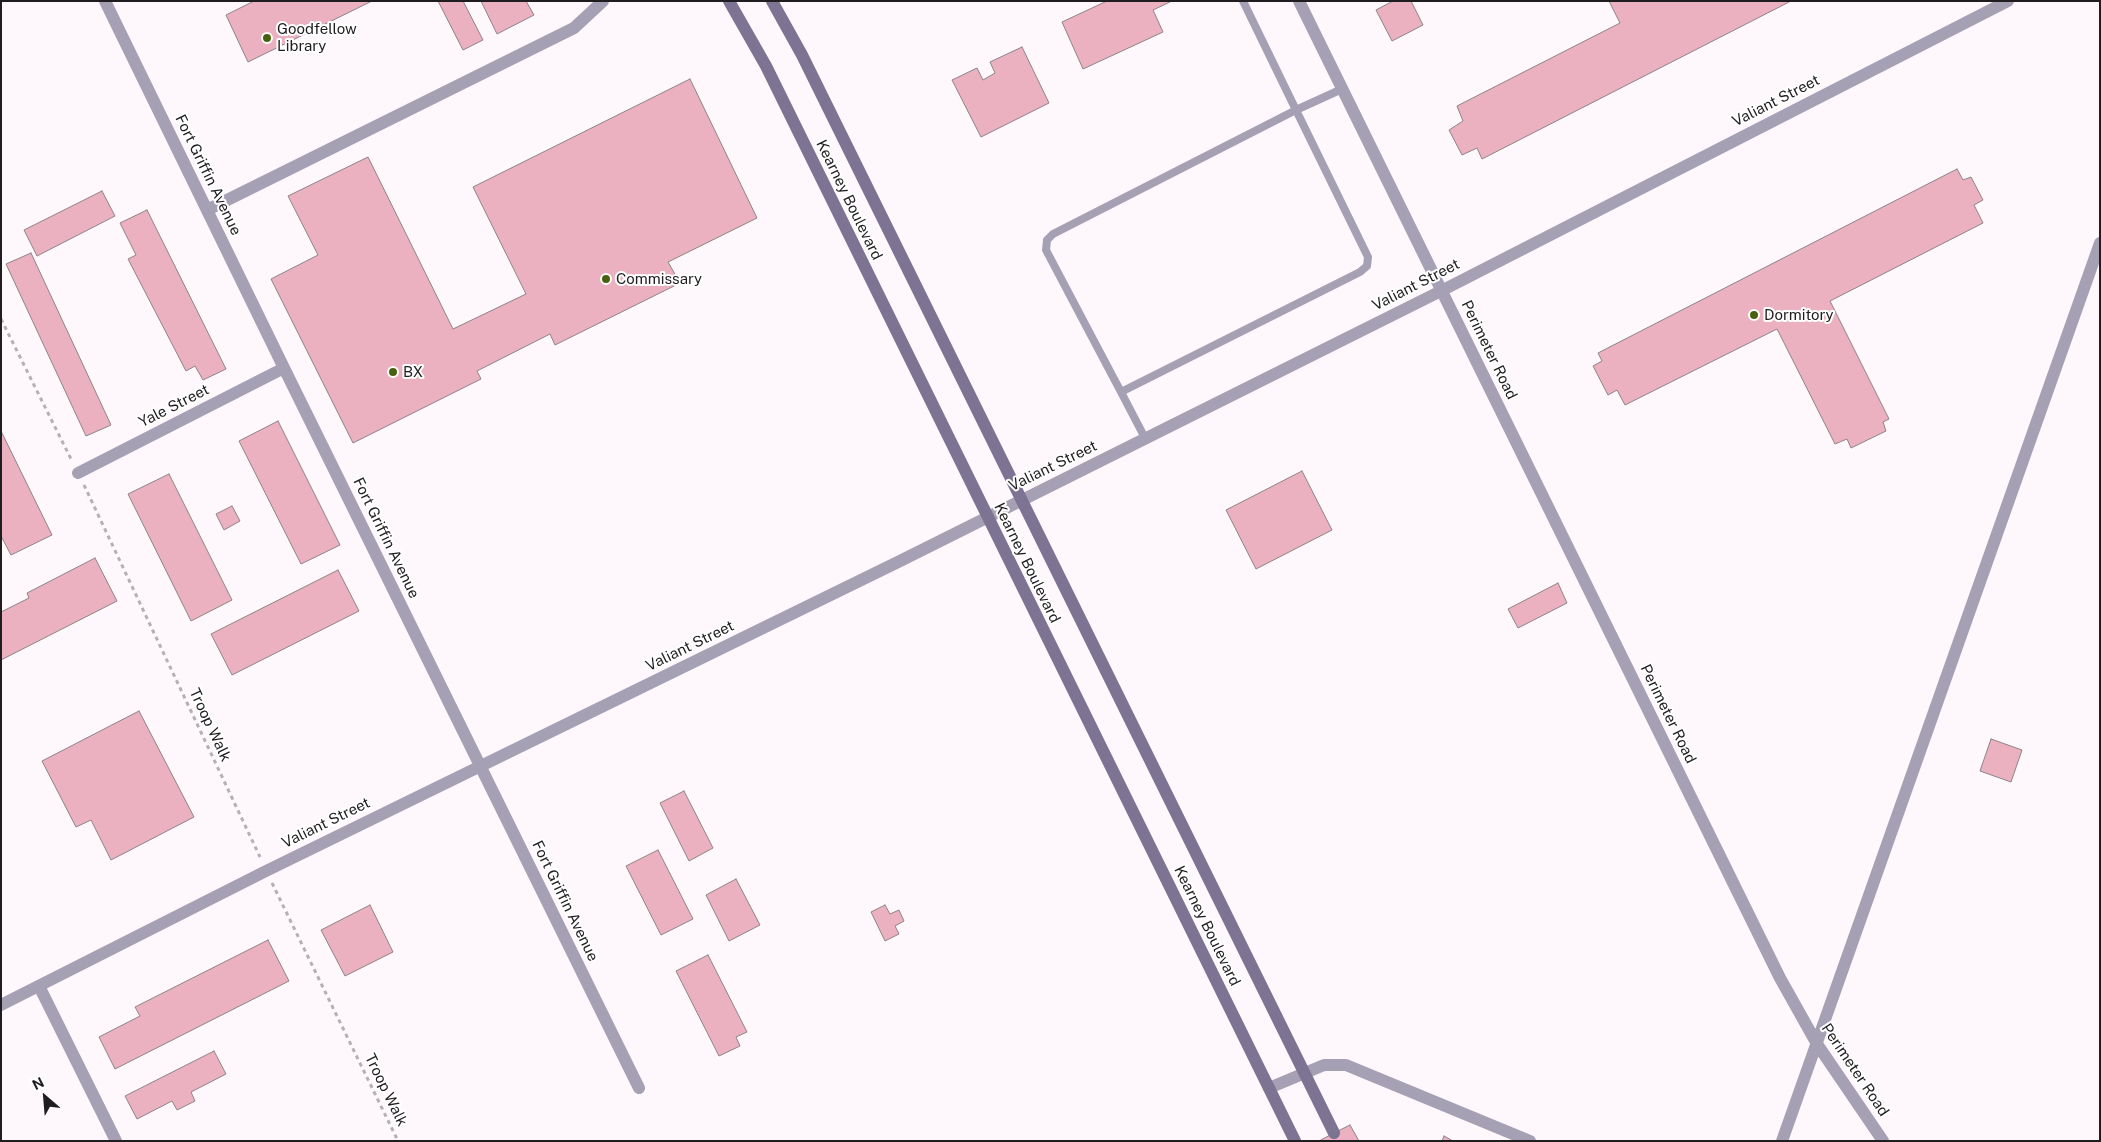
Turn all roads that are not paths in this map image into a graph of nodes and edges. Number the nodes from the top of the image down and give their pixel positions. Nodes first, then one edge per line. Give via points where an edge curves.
1 (106, 1) edge
2 (603, 1) edge
3 (729, 1) edge
4 (772, 1) edge
5 (1243, 1) edge
6 (1299, 1) edge
7 (2008, 1) edge
8 (1342, 88) junction
9 (1296, 110) junction
10 (207, 210) junction
11 (2100, 243) edge
12 (1441, 291) junction
13 (284, 368) junction
14 (1121, 392) junction
15 (1145, 438) junction
16 (78, 473) road end
17 (1020, 500) junction
18 (986, 517) junction
19 (480, 766) junction
20 (39, 986) junction
21 (1, 1005) edge
22 (1817, 1044) junction
23 (1304, 1071) junction
24 (639, 1088) dead end
25 (1269, 1088) junction
26 (1334, 1133) dead end
27 (116, 1141) edge
28 (1294, 1141) edge
29 (1530, 1141) edge
30 (1782, 1141) edge
31 (1883, 1141) edge

1 - 10 street, Fort Griffin Avenue
2 - 10 street via 574,28
3 - 18 street, Kearney Boulevard via 766,66
4 - 17 street, Kearney Boulevard via 802,55
5 - 9 lane
6 - 8 street, Perimeter Road
7 - 12 street, Valiant Street
8 - 9 lane
8 - 12 street, Perimeter Road
9 - 14 lane via 1368,257 1367,266
9 - 14 lane via 1053,234 1047,240 1046,250
10 - 13 street, Fort Griffin Avenue
11 - 22 street
12 - 15 street, Valiant Street
12 - 22 street, Perimeter Road via 1780,978
13 - 16 street, Yale Street
13 - 19 street, Fort Griffin Avenue
14 - 15 lane
15 - 17 street, Valiant Street
17 - 18 street, Valiant Street
17 - 23 street, Kearney Boulevard
18 - 19 street, Valiant Street
18 - 25 street, Kearney Boulevard
19 - 20 street, Valiant Street
19 - 24 street, Fort Griffin Avenue
20 - 21 street, Valiant Street
20 - 27 street
22 - 30 street
22 - 31 street, Perimeter Road
23 - 25 street
23 - 26 street, Kearney Boulevard
23 - 29 street via 1324,1065 1346,1065
25 - 28 street, Kearney Boulevard

